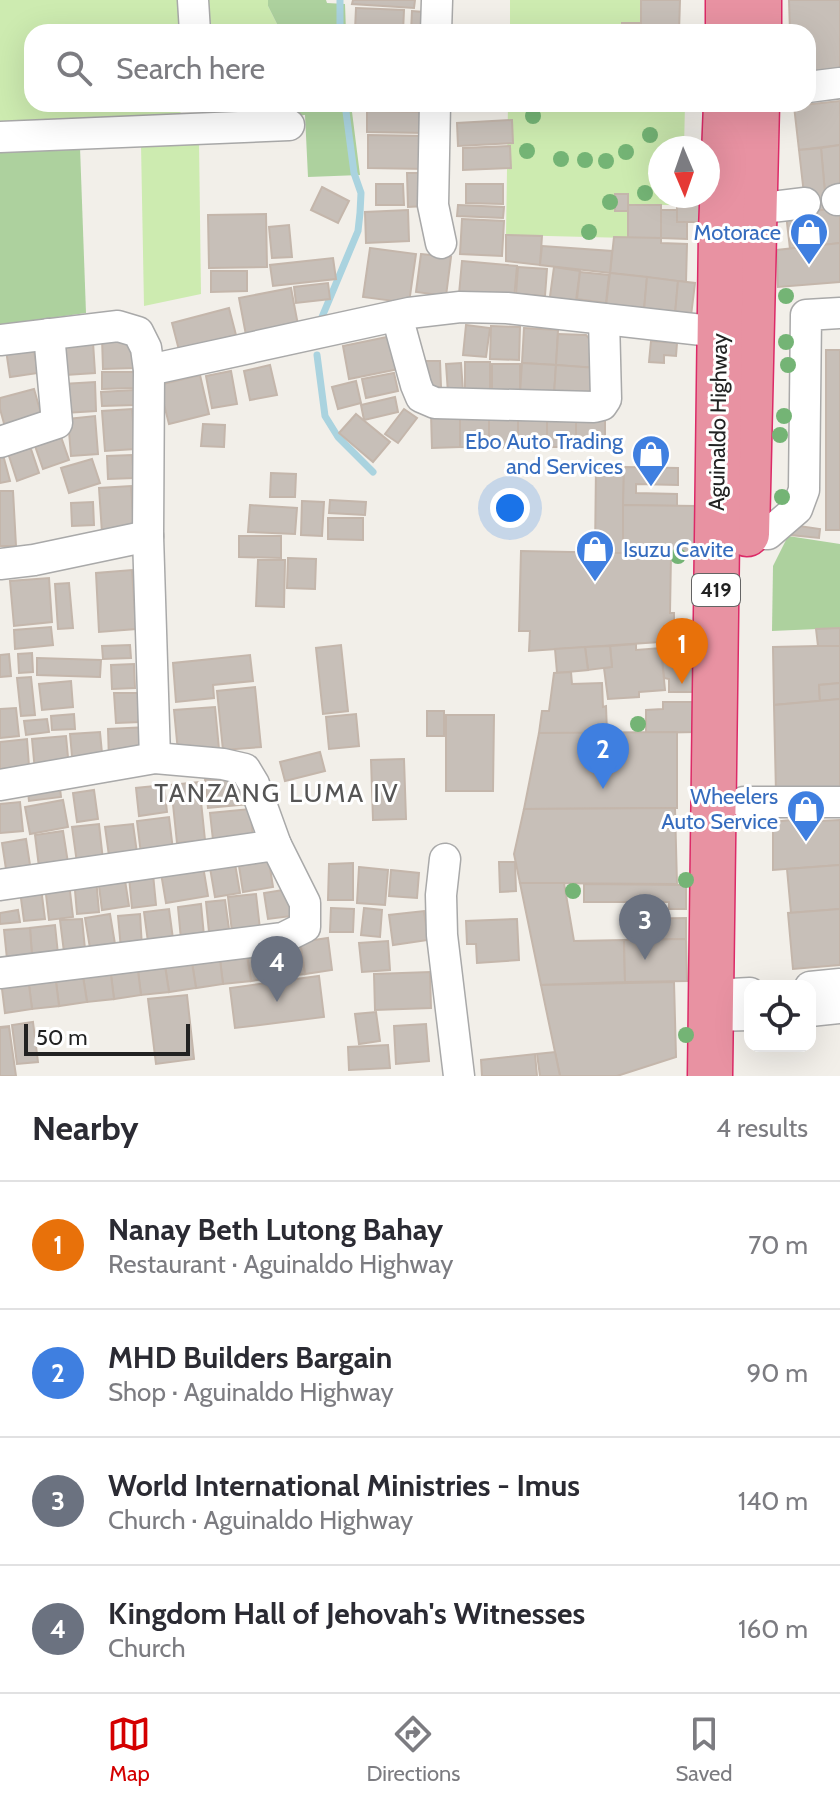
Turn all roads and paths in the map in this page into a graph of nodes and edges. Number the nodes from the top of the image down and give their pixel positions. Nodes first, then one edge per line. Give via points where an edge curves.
1 (193, 0) edge
2 (437, 0) edge
3 (728, 0) edge
4 (759, 0) edge
5 (194, 24) edge
6 (436, 24) edge
7 (728, 24) edge
8 (759, 24) edge
9 (840, 83) edge
10 (816, 86) edge
11 (435, 112) edge
12 (726, 112) edge
13 (757, 112) edge
14 (199, 116) edge
15 (289, 125) dead end
16 (0, 137) edge
17 (805, 203) dead end
18 (755, 209) junction
19 (441, 243) dead end
20 (840, 313) edge
21 (397, 316) junction
22 (604, 319) junction
23 (736, 333) junction
24 (49, 334) junction
25 (0, 340) edge
26 (149, 370) junction
27 (0, 442) edge
28 (747, 534) junction
29 (148, 536) junction
30 (0, 564) edge
31 (155, 758) junction
32 (0, 785) edge
33 (744, 802) junction
34 (840, 802) edge
35 (276, 845) junction
36 (445, 859) dead end
37 (0, 885) edge
38 (0, 973) edge
39 (840, 984) edge
40 (816, 986) edge
41 (734, 1005) edge
42 (840, 1008) edge
43 (816, 1010) edge
44 (459, 1076) edge
45 (710, 1076) edge
46 (740, 1076) edge

1 - 5 street
2 - 6 street
3 - 7 highway
4 - 8 highway
9 - 10 street
11 - 19 street via 433,205
12 - 23 highway, Aguinaldo Highway / 419 via 721,231
13 - 18 highway, Aguinaldo Highway / 419
14 - 15 street
14 - 16 street
17 - 18 street
18 - 23 highway, Aguinaldo Highway / 419
20 - 28 street via 806,315 804,490 797,509 768,534
21 - 22 street via 484,307
21 - 22 street via 421,397 435,403 594,407 606,399
21 - 26 street
22 - 23 street
23 - 28 highway, Aguinaldo Highway / 419
23 - 41 highway, Aguinaldo Highway / 419
24 - 25 street
24 - 26 street via 118,326 138,332
24 - 27 street via 57,423
26 - 29 street
28 - 33 highway, Aguinaldo Highway / 419
29 - 30 street
29 - 31 street
31 - 32 street
31 - 35 street via 245,769
33 - 34 street
33 - 41 highway, Aguinaldo Highway / 419
35 - 37 street
35 - 38 street via 305,903 305,927 283,938
36 - 44 street via 442,935
39 - 40 street
41 - 45 highway, Aguinaldo Highway / 419
41 - 46 highway, Aguinaldo Highway / 419
42 - 43 street

